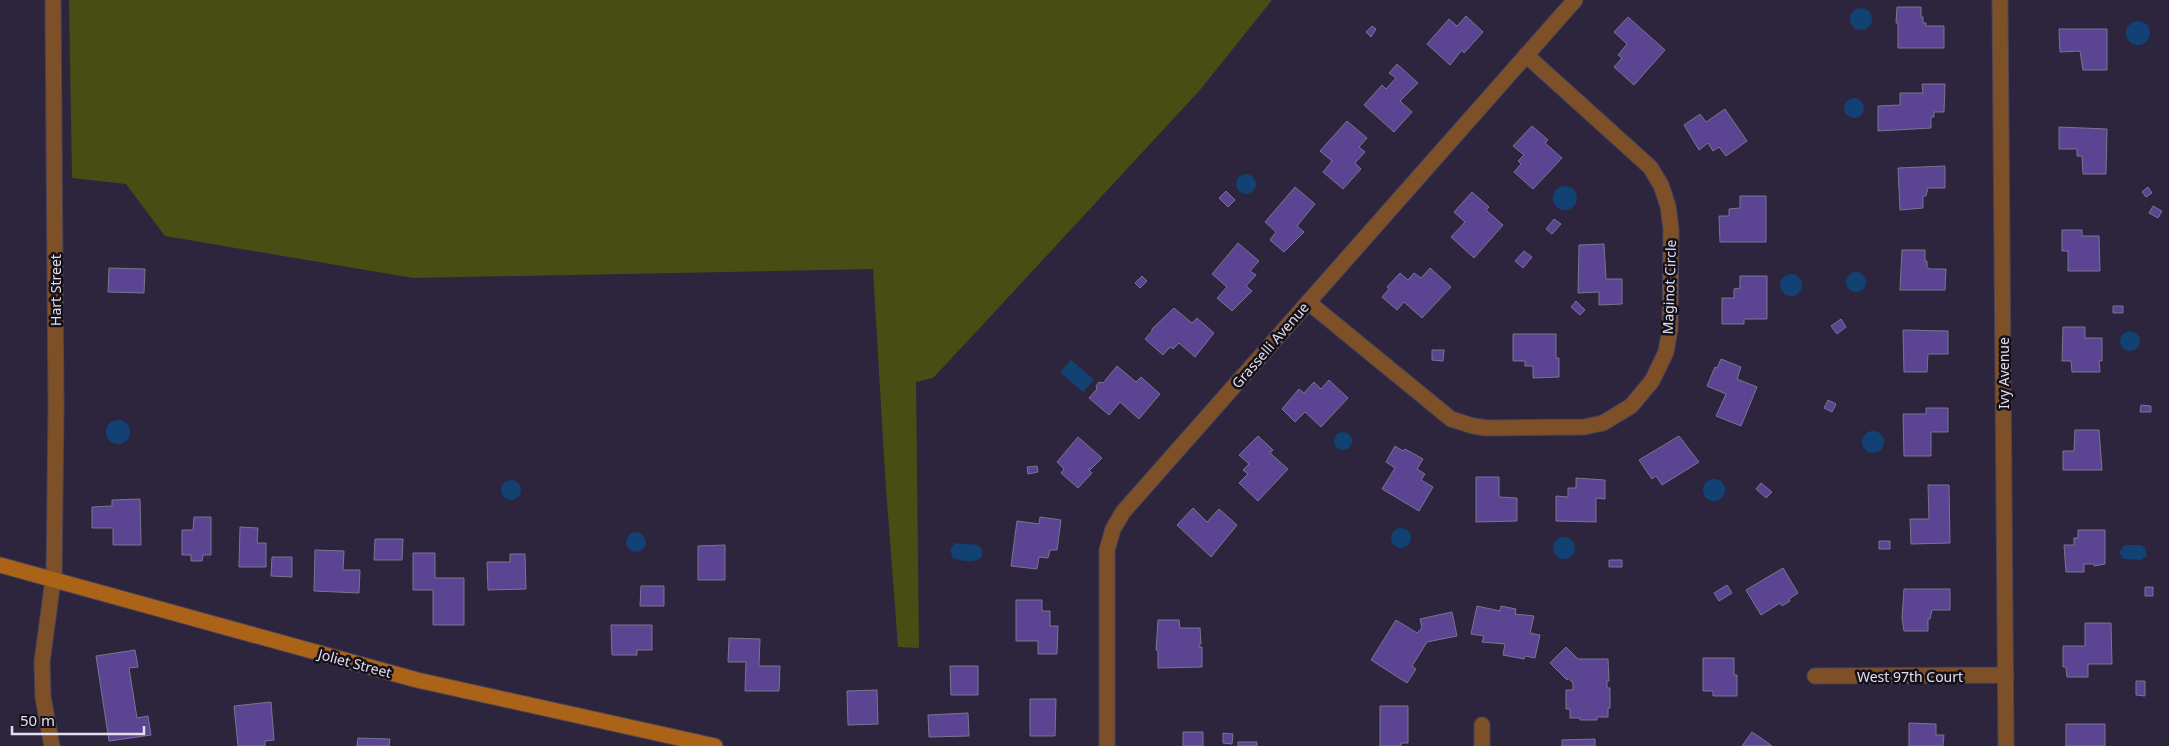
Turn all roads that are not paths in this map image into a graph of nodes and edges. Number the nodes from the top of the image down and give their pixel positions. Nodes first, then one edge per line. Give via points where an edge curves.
1 (53, 0) edge
2 (1575, 0) edge
3 (2000, 0) edge
4 (1526, 55) junction
5 (1308, 302) junction
6 (0, 565) edge
7 (54, 581) junction
8 (1815, 676) dead end
9 (2006, 676) junction
10 (1482, 725) dead end
11 (52, 746) edge
12 (715, 746) edge
13 (1107, 746) edge
14 (1482, 746) edge
15 (2006, 746) edge

1 - 7 street, Hart Street
2 - 4 street, Grasselli Avenue
3 - 9 street, Ivy Avenue
4 - 5 street, Grasselli Avenue
4 - 5 street, Maginot Circle via 1650,167 1668,206 1671,230 1670,328 1666,352 1652,381 1631,406 1603,423 1584,427 1487,428 1450,419
5 - 13 street, Grasselli Avenue via 1123,512 1113,529 1105,575
6 - 7 street, Joliet Street
7 - 11 street, Hart Street via 42,662
7 - 12 street, Joliet Street via 417,680
8 - 9 street, West 97th Court
9 - 15 street, Ivy Avenue
10 - 14 street

